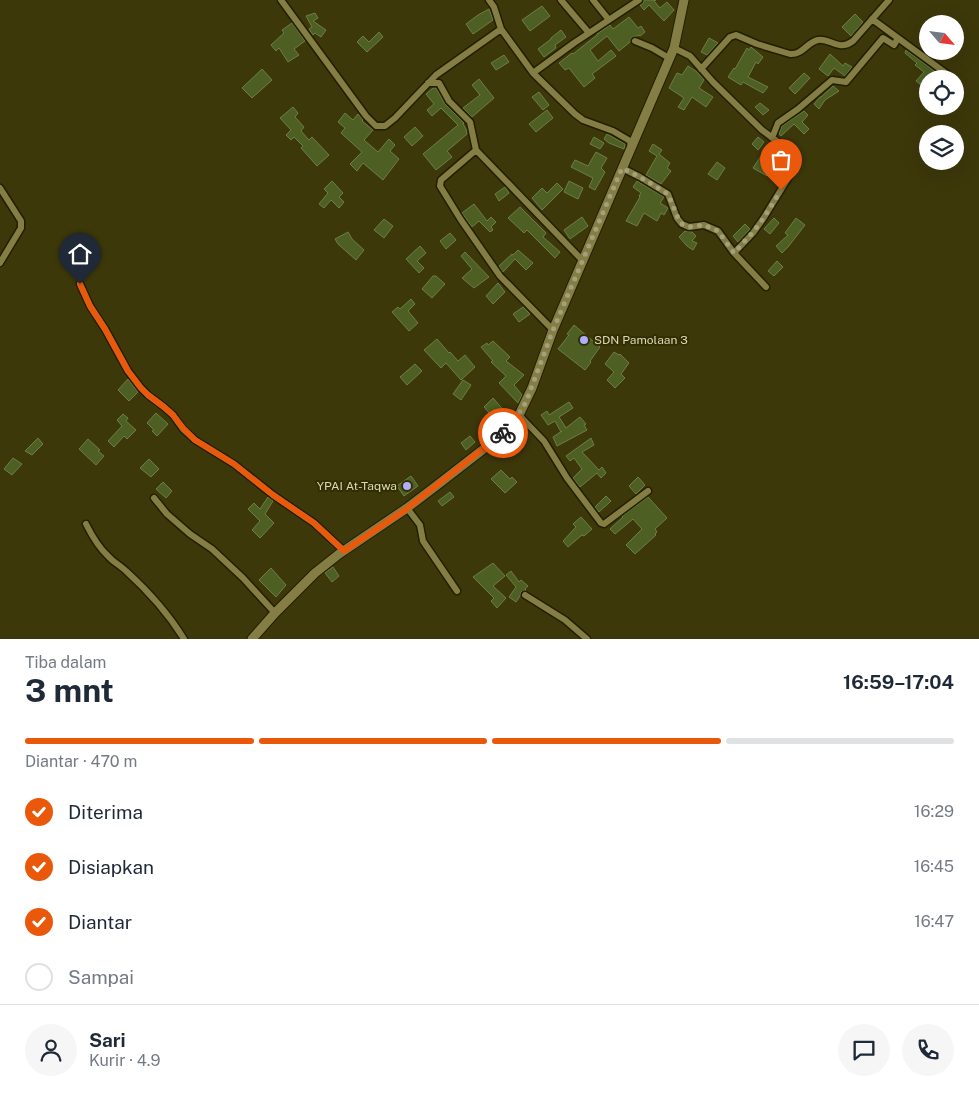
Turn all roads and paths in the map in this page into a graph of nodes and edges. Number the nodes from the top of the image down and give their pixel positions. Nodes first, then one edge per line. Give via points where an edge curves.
1 (281, 0) edge
2 (489, 0) edge
3 (561, 0) edge
4 (593, 0) edge
5 (638, 0) edge
6 (684, 0) edge
7 (889, 0) edge
8 (872, 19) junction
9 (609, 20) junction
10 (501, 29) junction
11 (589, 33) junction
12 (898, 38) junction
13 (635, 42) dead end
14 (674, 48) junction
15 (670, 58) junction
16 (701, 69) junction
17 (942, 70) edge
18 (533, 73) junction
19 (428, 83) junction
20 (772, 138) junction
21 (631, 147) junction
22 (476, 150) junction
23 (622, 168) junction
24 (0, 188) edge
25 (734, 253) junction
26 (583, 261) junction
27 (0, 263) edge
28 (80, 284) dead end
29 (766, 286) dead end
30 (553, 330) junction
31 (518, 415) junction
32 (648, 491) dead end
33 (154, 498) dead end
34 (407, 508) junction
35 (86, 524) dead end
36 (344, 551) junction
37 (456, 591) dead end
38 (524, 595) dead end
39 (275, 613) junction
40 (184, 639) edge
41 (252, 639) edge
42 (588, 639) edge

1 - 19 street via 376,126 385,126 395,118
2 - 10 street
3 - 11 street
4 - 9 street
5 - 9 street
6 - 14 street
7 - 8 street
8 - 12 street
8 - 16 street via 848,45 818,40 796,54 736,35 730,36
9 - 11 street
10 - 18 street
10 - 19 street
11 - 18 street
12 - 17 street
12 - 20 street via 894,45 883,38 846,82 832,80 778,122
13 - 15 street
14 - 15 street
14 - 16 street via 690,56
15 - 21 street
16 - 20 street
18 - 21 street via 575,114 613,131 630,142
19 - 22 street via 439,84 470,122
20 - 25 street via 791,154 793,166 763,219
21 - 23 street
22 - 26 street
22 - 30 street via 441,180 440,186 500,276
23 - 25 street via 668,194 682,224 689,227 704,225 718,231
23 - 26 street
24 - 27 street via 21,221 21,228
25 - 29 street
26 - 30 street
28 - 36 street via 128,371 141,388 173,415 195,440 234,464 314,523
30 - 31 street via 532,388
31 - 32 street via 544,441 601,523 604,524
31 - 34 street via 494,441
33 - 39 street via 167,514 243,578
34 - 36 street
34 - 37 street via 420,525 423,541
35 - 40 street via 109,558 125,569 156,601
36 - 39 street via 315,573
38 - 42 street via 554,612
39 - 41 street

